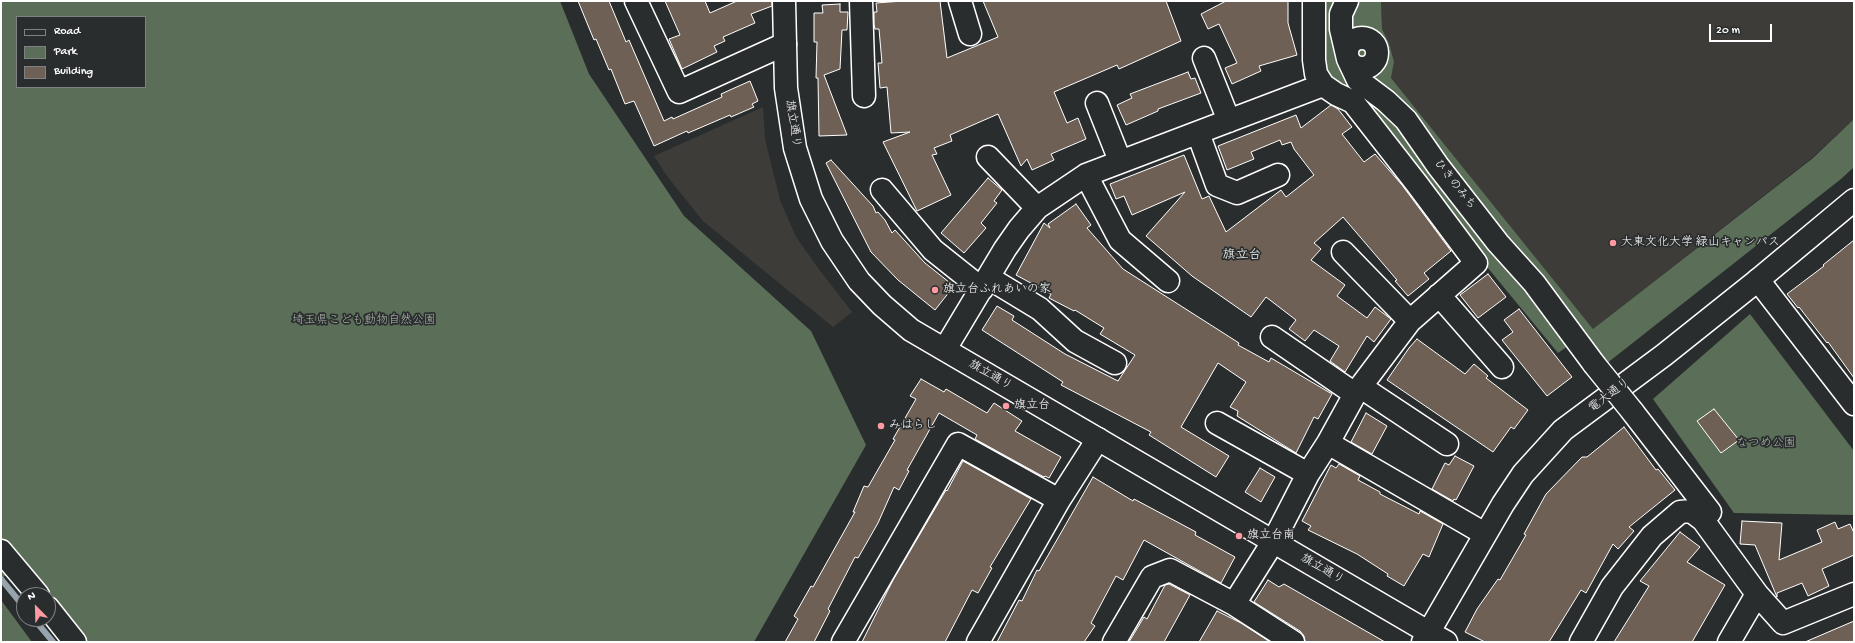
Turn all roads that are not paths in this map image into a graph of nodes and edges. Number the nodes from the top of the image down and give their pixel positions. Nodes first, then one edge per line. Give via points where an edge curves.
1 (636, 1) edge
2 (784, 1) edge
3 (862, 1) edge
4 (960, 1) edge
5 (1314, 1) edge
6 (1347, 1) edge
7 (970, 34) dead end
8 (785, 44) junction
9 (1204, 58) dead end
10 (1323, 85) junction
11 (864, 96) dead end
12 (1097, 103) dead end
13 (1230, 121) junction
14 (1198, 133) junction
15 (988, 157) dead end
16 (1120, 161) junction
17 (1086, 175) junction
18 (1278, 175) dead end
19 (882, 190) dead end
20 (1854, 200) edge
21 (1037, 208) junction
22 (1343, 252) dead end
23 (1758, 280) junction
24 (1168, 281) dead end
25 (986, 284) junction
26 (1438, 295) junction
27 (1410, 321) junction
28 (1272, 337) dead end
29 (945, 349) junction
30 (1115, 363) dead end
31 (1502, 368) dead end
32 (1358, 391) junction
33 (1854, 404) edge
34 (1217, 423) dead end
35 (1098, 439) junction
36 (1328, 443) junction
37 (1447, 444) dead end
38 (1308, 474) junction
39 (1059, 500) junction
40 (1703, 520) junction
41 (1485, 534) junction
42 (1273, 542) junction
43 (1, 551) edge
44 (31, 587) edge
45 (1757, 594) junction
46 (1854, 594) edge
47 (1234, 604) junction
48 (56, 618) edge
49 (1432, 639) edge
50 (75, 642) edge
51 (843, 642) edge
52 (978, 642) edge
53 (1114, 642) edge
54 (1293, 642) edge
55 (1581, 642) edge
56 (1729, 642) edge

1 - 8 street via 679,92
2 - 8 street, 旗立通り
3 - 11 street
4 - 7 street
5 - 10 street via 1314,60 1316,74
6 - 40 street, ひきのみち, bridge via 1341,14 1341,29 1348,59 1358,80 1406,120 1498,243 1534,283 1710,512
8 - 29 street, 旗立通り via 786,88 795,148 812,199 832,242 859,281 882,305 911,330
9 - 13 street
10 - 13 street
10 - 26 street via 1353,102 1476,263
12 - 16 street
13 - 14 street
14 - 16 street
14 - 18 street via 1217,185 1238,193
15 - 21 street
16 - 17 street
17 - 21 street
17 - 24 street via 1120,240
19 - 25 street via 933,250
20 - 23 street, 電大通り
21 - 25 street via 1016,234
22 - 27 street
23 - 33 street
23 - 41 street, 電大通り via 1664,355 1563,430 1523,474
25 - 29 street
25 - 30 street via 1040,309 1075,341
26 - 27 street
26 - 31 street
27 - 32 street
28 - 32 street
29 - 35 street, 旗立通り
32 - 36 street
32 - 37 street
34 - 38 street
35 - 39 street
35 - 42 street, 旗立通り
36 - 38 street
36 - 41 street
38 - 42 street
39 - 51 street via 958,444
39 - 52 street
40 - 45 street
40 - 55 street via 1691,511 1680,512 1652,536 1612,587
41 - 49 street, 電大通り
42 - 47 street
42 - 49 street, 旗立通り
43 - 44 street
45 - 46 street via 1783,623
45 - 56 street
47 - 53 street via 1170,570 1152,577
47 - 54 street
48 - 50 street

